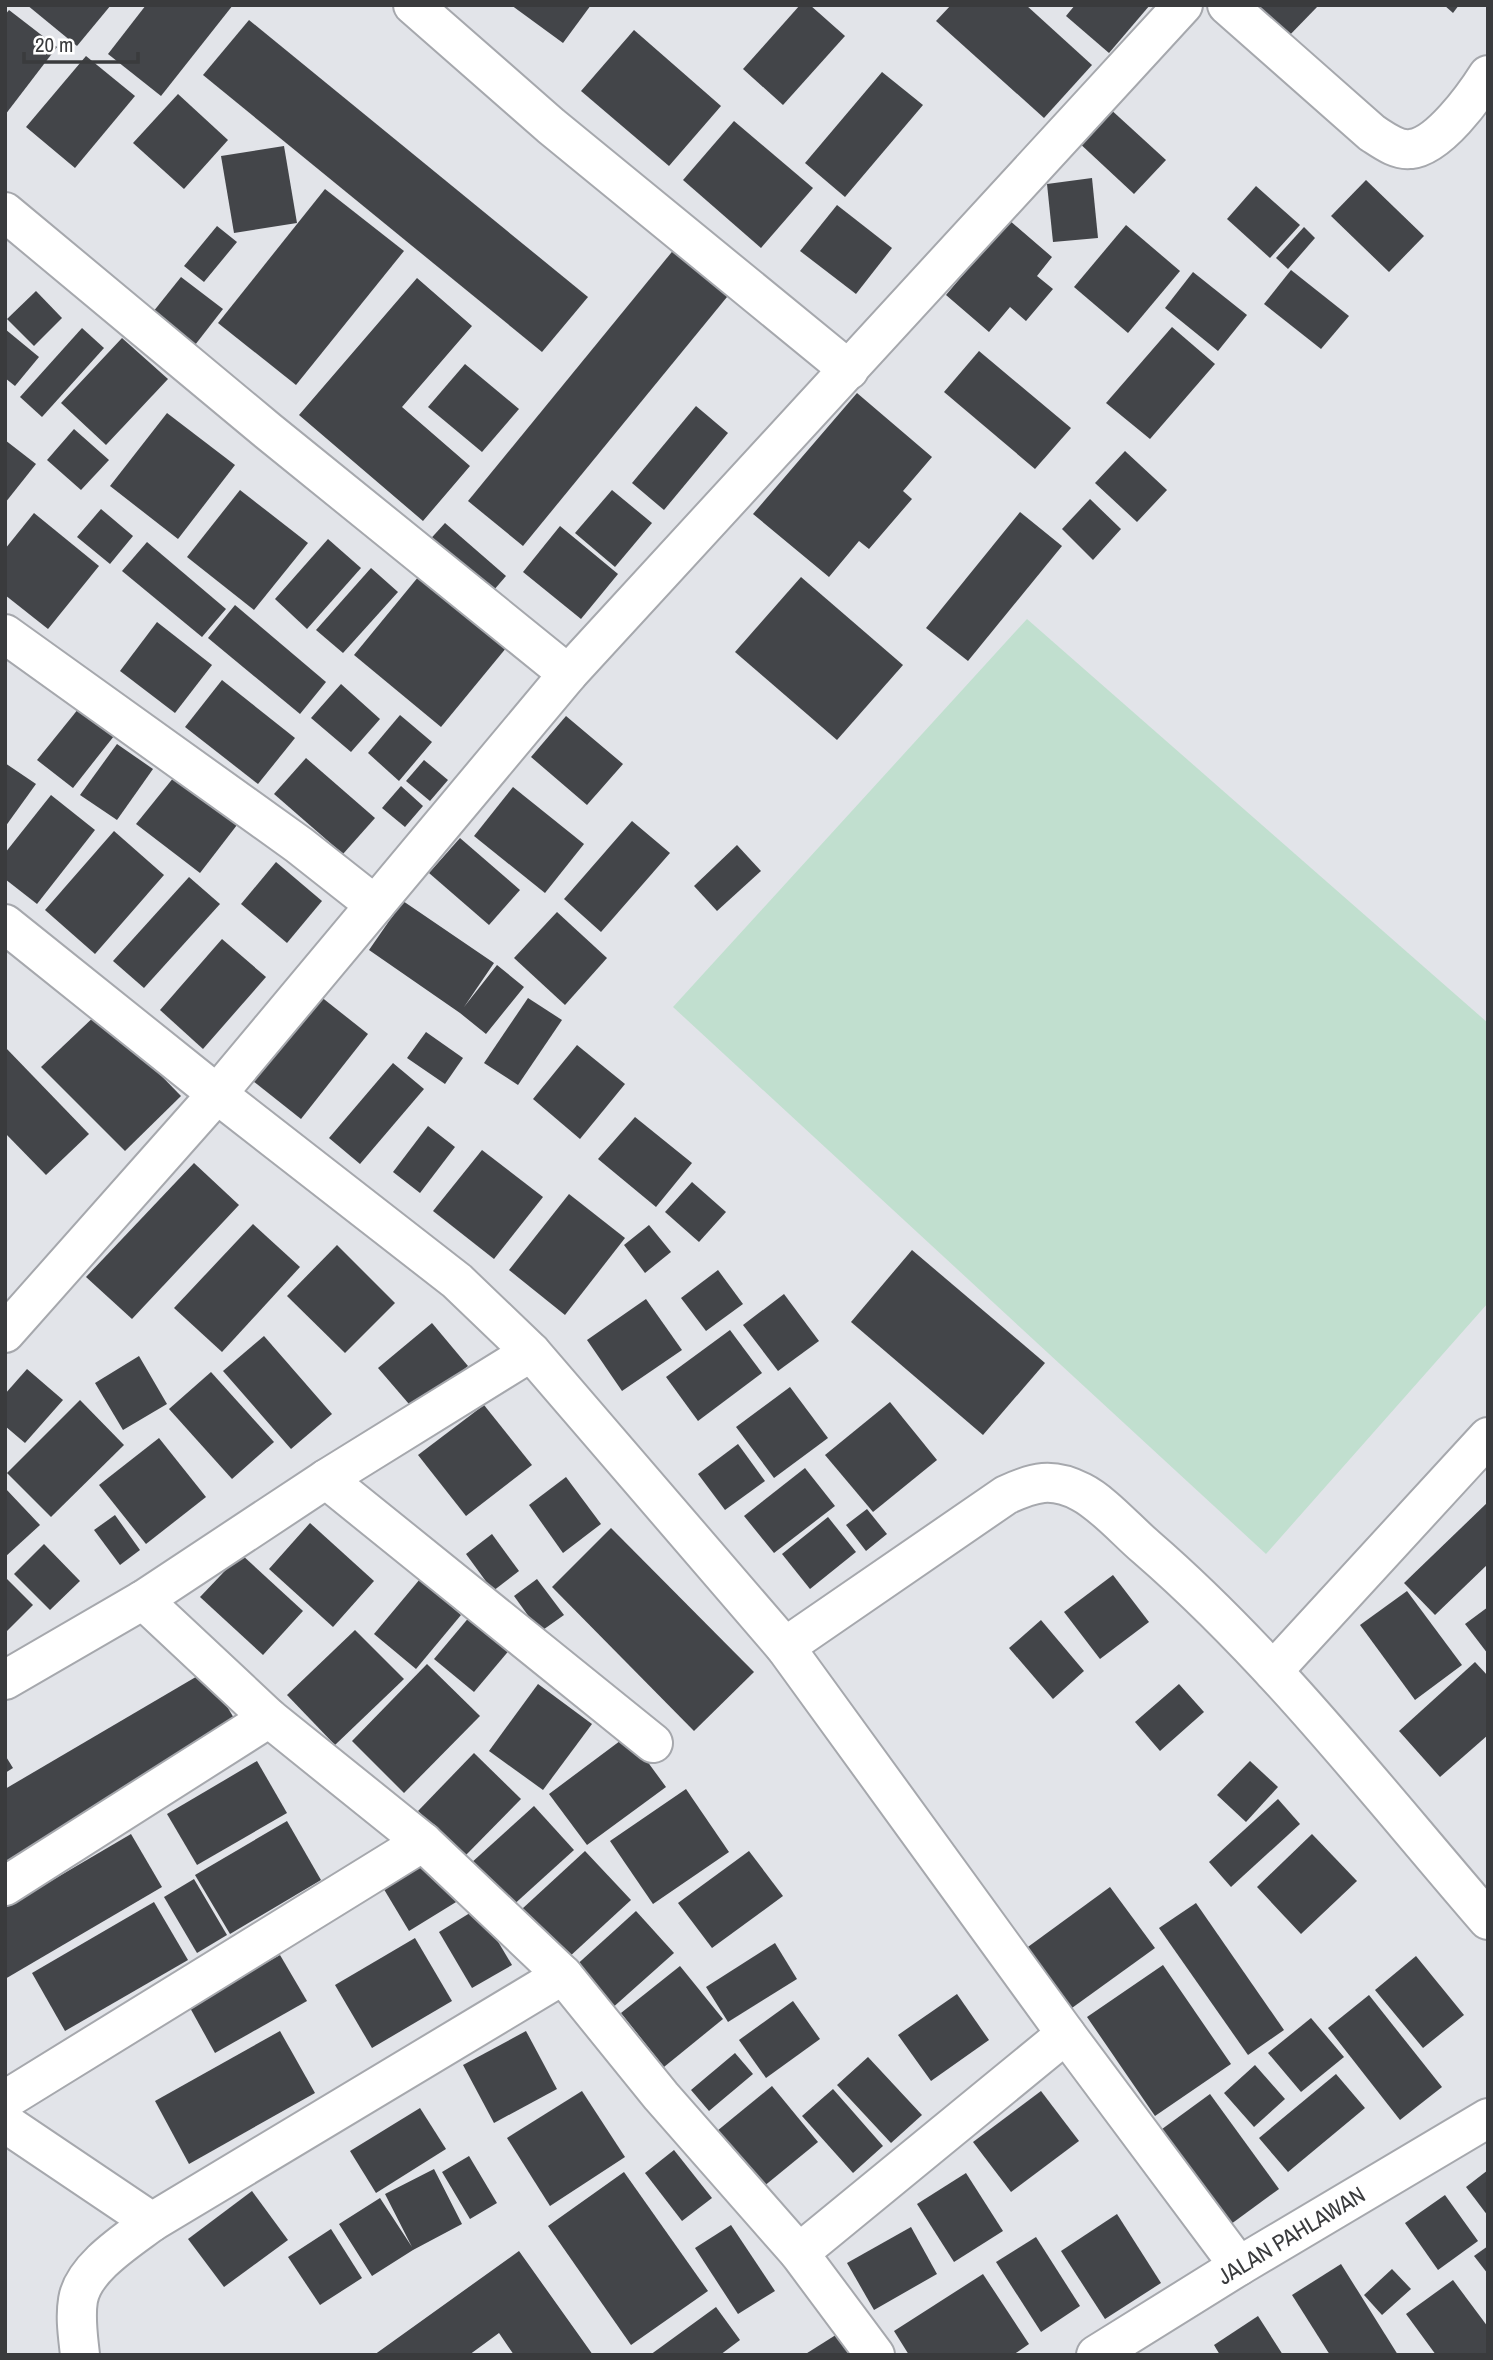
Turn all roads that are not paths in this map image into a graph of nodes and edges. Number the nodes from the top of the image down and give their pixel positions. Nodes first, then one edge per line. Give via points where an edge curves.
1 (413, 5) edge
2 (1183, 5) edge
3 (1227, 5) edge
4 (1488, 75) edge
5 (5, 212) edge
6 (849, 370) junction
7 (5, 634) edge
8 (568, 674) junction
9 (375, 905) junction
10 (5, 924) edge
11 (217, 1094) junction
12 (5, 1334) edge
13 (531, 1352) junction
14 (1488, 1437) edge
15 (326, 1479) junction
16 (143, 1600) junction
17 (785, 1647) junction
18 (1273, 1671) junction
19 (5, 1680) edge
20 (270, 1718) junction
21 (653, 1743) dead end
22 (423, 1842) junction
23 (5, 1886) edge
24 (1488, 1920) edge
25 (563, 1975) junction
26 (1066, 2034) junction
27 (5, 2100) edge
28 (1488, 2118) edge
29 (5, 2123) edge
30 (152, 2222) junction
31 (799, 2253) junction
32 (1239, 2266) junction
33 (80, 2355) edge
34 (875, 2355) edge
35 (1096, 2355) edge

1 - 6 street via 551,126
2 - 6 street
3 - 4 street via 1372,133 1399,148 1423,145 1448,126
5 - 8 street
6 - 8 street
7 - 9 street
8 - 9 street
9 - 11 street
10 - 11 street
11 - 12 street
11 - 13 street via 457,1281
13 - 15 street
13 - 17 street
14 - 18 street
15 - 16 street
15 - 21 street
16 - 19 street
16 - 20 street
17 - 18 street via 1006,1495 1046,1481 1084,1493 1102,1507
17 - 26 street
18 - 24 street
20 - 22 street
20 - 23 street
22 - 25 street
22 - 27 street
25 - 30 street
25 - 31 street via 661,2096
26 - 31 street
26 - 32 street
28 - 32 street, JALAN PAHLAWAN
29 - 30 street
30 - 33 street via 120,2245 85,2280 77,2310
31 - 34 street
32 - 35 street, JALAN PAHLAWAN

